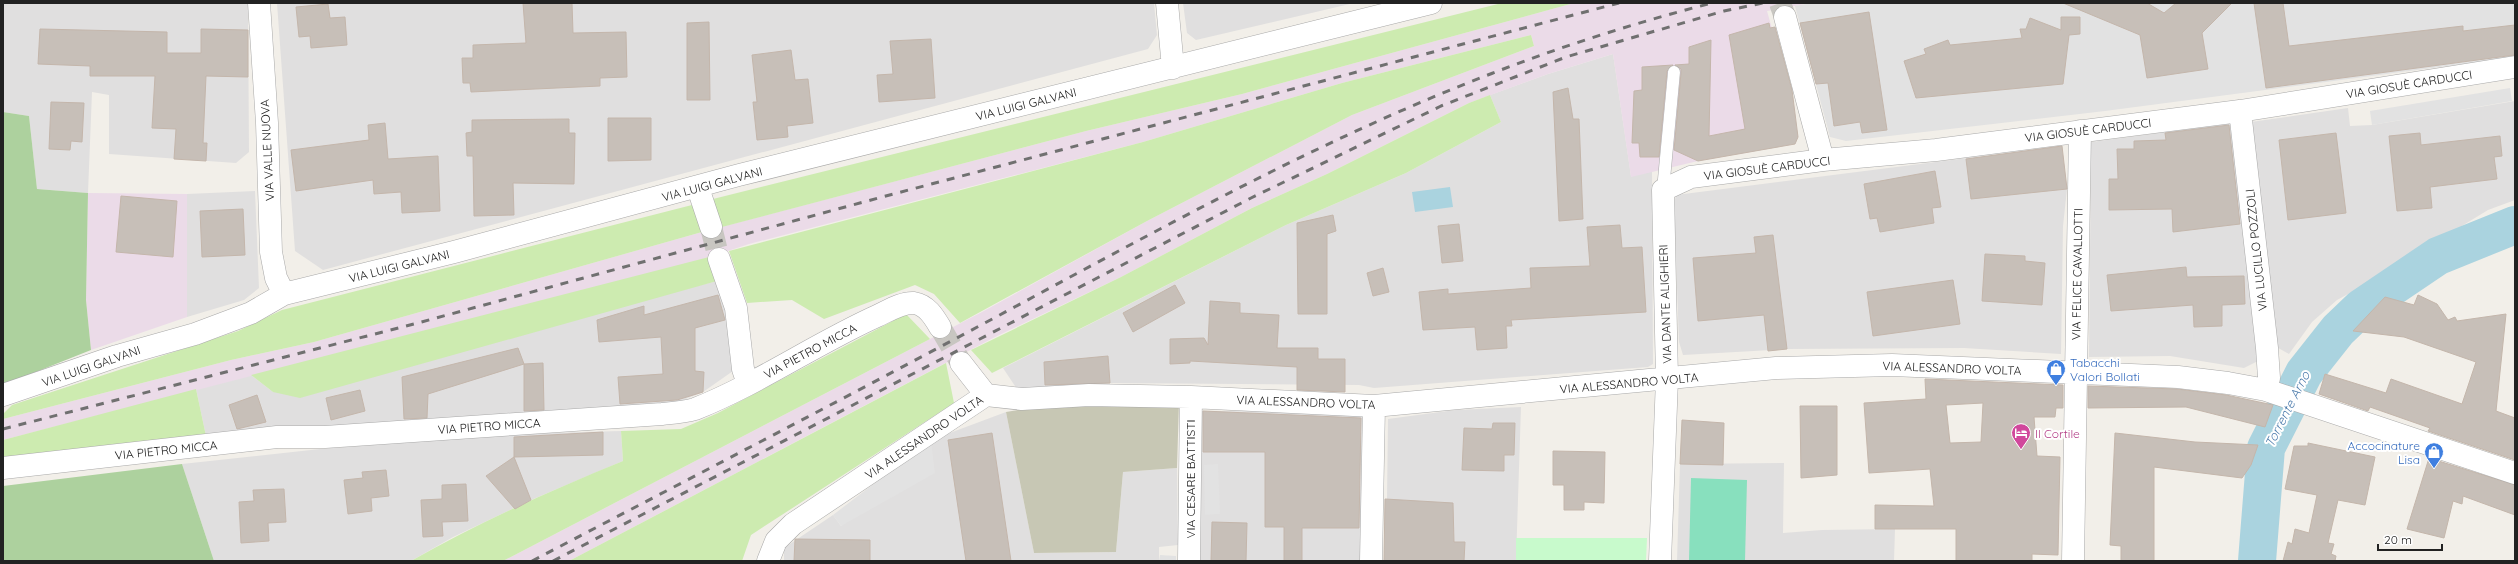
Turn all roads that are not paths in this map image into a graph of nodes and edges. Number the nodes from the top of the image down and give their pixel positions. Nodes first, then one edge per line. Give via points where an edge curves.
1 (259, 3) edge
2 (1166, 3) edge
3 (1431, 3) edge
4 (1785, 17) tunnel mouth
5 (1173, 68) junction
6 (2515, 68) edge
7 (1674, 72) dead end
8 (2240, 111) junction
9 (2080, 131) junction
10 (1823, 160) junction
11 (698, 188) junction
12 (1663, 190) junction
13 (711, 227) tunnel mouth
14 (719, 259) tunnel mouth
15 (284, 294) junction
16 (940, 327) tunnel mouth
17 (961, 364) tunnel mouth
18 (2076, 372) junction
19 (1667, 380) junction
20 (748, 384) junction
21 (2272, 392) junction
22 (3, 395) edge
23 (986, 395) junction
24 (1191, 397) junction
25 (1374, 406) junction
26 (3, 468) edge
27 (2515, 473) edge
28 (768, 561) edge
29 (1189, 561) edge
30 (1371, 561) edge
31 (1660, 561) edge
32 (2073, 561) edge

1 - 15 street, VIA VALLE NUOVA via 267,123 271,252 276,278
2 - 5 street
3 - 5 street, VIA LUIGI GALVANI
4 - 10 street
5 - 11 street, VIA LUIGI GALVANI
6 - 8 street, VIA GIOSUÈ CARDUCCI
7 - 12 lane
8 - 9 street, VIA GIOSUÈ CARDUCCI
8 - 21 street, VIA LUCILLO POZZOLI
9 - 10 street, VIA GIOSUÈ CARDUCCI via 1936,150
9 - 18 street, VIA FELICE CAVALLOTTI
10 - 12 street, VIA GIOSUÈ CARDUCCI via 1691,177
11 - 13 street
11 - 15 street, VIA LUIGI GALVANI
12 - 19 street, VIA DANTE ALIGHIERI
14 - 20 street via 736,308 743,369
15 - 22 street, VIA LUIGI GALVANI via 251,312 195,334 117,356
16 - 20 street, VIA PIETRO MICCA via 923,306 914,303 901,305 859,324
17 - 23 street
18 - 19 street, VIA ALESSANDRO VOLTA via 1892,365 1776,368
18 - 21 street, VIA ALESSANDRO VOLTA via 2178,377
18 - 32 street, VIA FELICE CAVALLOTTI
19 - 25 street, VIA ALESSANDRO VOLTA
19 - 31 street, VIA DANTE ALIGHIERI
20 - 26 street, VIA PIETRO MICCA via 694,409 662,414 325,437 277,437
21 - 27 street, VIA ALESSANDRO VOLTA
23 - 24 street, VIA ALESSANDRO VOLTA via 1022,399 1090,395
23 - 28 street, VIA ALESSANDRO VOLTA via 793,524 776,541
24 - 25 street, VIA ALESSANDRO VOLTA
24 - 29 street, VIA CESARE BATTISTI
25 - 30 street

